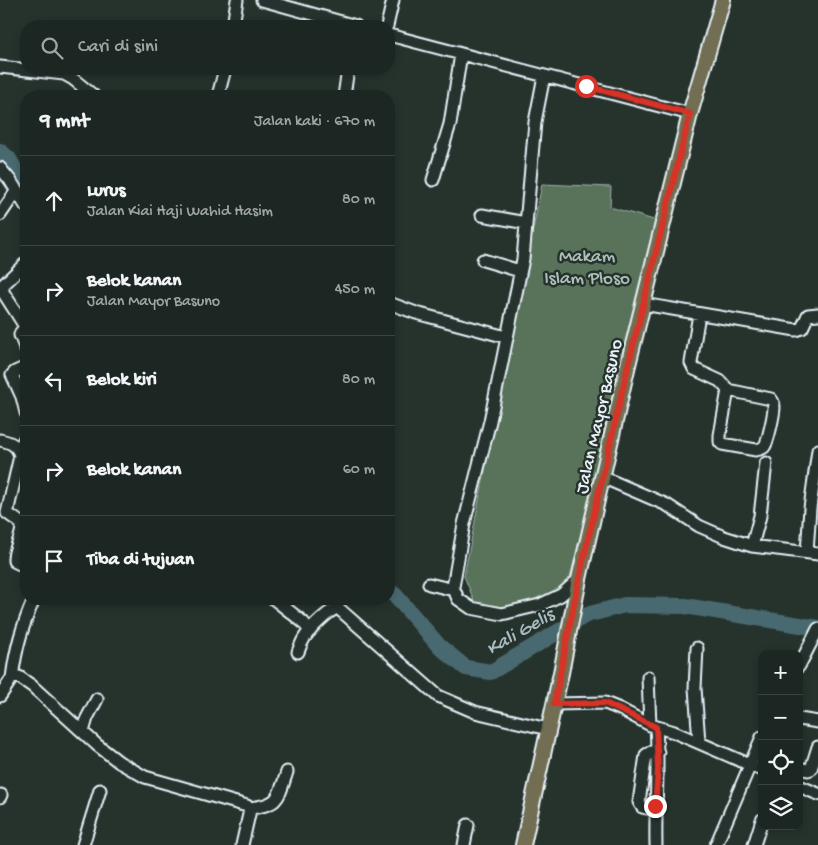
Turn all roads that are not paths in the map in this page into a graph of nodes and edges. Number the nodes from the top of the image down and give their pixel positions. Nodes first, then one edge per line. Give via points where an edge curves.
1 (237, 0) edge
2 (262, 0) edge
3 (393, 0) edge
4 (723, 0) edge
5 (233, 20) edge
6 (334, 20) edge
7 (388, 20) edge
8 (395, 37) edge
9 (461, 54) junction
10 (0, 66) edge
11 (20, 68) edge
12 (66, 75) edge
13 (223, 75) edge
14 (347, 75) edge
15 (544, 76) junction
16 (87, 90) edge
17 (219, 90) edge
18 (345, 90) edge
19 (690, 114) junction
20 (0, 168) edge
21 (433, 180) dead end
22 (16, 190) junction
23 (20, 196) edge
24 (0, 215) edge
25 (482, 216) dead end
26 (526, 223) junction
27 (483, 260) dead end
28 (20, 269) edge
29 (520, 271) junction
30 (643, 304) junction
31 (395, 305) edge
32 (699, 314) junction
33 (818, 314) edge
34 (20, 319) edge
35 (506, 336) junction
36 (20, 370) edge
37 (728, 390) junction
38 (20, 393) edge
39 (0, 440) edge
40 (19, 450) joint
41 (818, 450) edge
42 (766, 463) dead end
43 (816, 472) edge
44 (602, 477) junction
45 (4, 513) edge
46 (20, 522) edge
47 (20, 536) edge
48 (752, 546) junction
49 (812, 553) edge
50 (20, 564) edge
51 (578, 582) junction
52 (429, 584) dead end
53 (454, 590) junction
54 (32, 605) edge
55 (282, 605) edge
56 (818, 629) edge
57 (310, 632) junction
58 (697, 648) dead end
59 (298, 652) dead end
60 (803, 660) edge
61 (648, 677) dead end
62 (12, 678) junction
63 (0, 696) edge
64 (97, 699) dead end
65 (554, 704) junction
66 (803, 720) edge
67 (818, 722) edge
68 (653, 726) junction
69 (548, 729) junction
70 (83, 732) junction
71 (761, 740) edge
72 (699, 742) junction
73 (818, 747) edge
74 (658, 752) junction
75 (750, 764) junction
76 (758, 768) edge
77 (803, 769) edge
78 (287, 772) dead end
79 (803, 788) edge
80 (100, 790) dead end
81 (818, 794) edge
82 (249, 808) junction
83 (655, 810) junction
84 (468, 825) dead end
85 (759, 830) edge
86 (83, 845) edge
87 (242, 845) edge
88 (464, 845) edge
89 (523, 845) edge
90 (656, 845) edge
91 (716, 845) edge
92 (754, 845) edge

1 - 5 street
2 - 6 street
3 - 7 street
4 - 19 main road, Jalan Mayor Basuno
8 - 9 street
9 - 15 street
9 - 21 street via 450,124
10 - 11 street
12 - 16 street
13 - 17 street
14 - 18 street
15 - 19 street
15 - 26 street via 535,122
19 - 30 main road, Jalan Mayor Basuno
20 - 22 street
22 - 23 street
22 - 24 street
25 - 26 street
26 - 29 street
27 - 29 street
28 - 34 street via 3,285 3,292
29 - 35 street
30 - 32 street
30 - 44 main road, Jalan Mayor Basuno
31 - 35 street
32 - 33 street via 796,330 802,328 808,315
32 - 37 street via 692,367 720,381
35 - 53 street via 490,421 464,524
36 - 38 street via 12,375
37 - 37 street via 773,402 767,440 761,449 720,442
39 - 40 street
40 - 45 street
41 - 43 street
42 - 48 street via 760,516
43 - 49 street
44 - 48 street via 667,505 700,526
44 - 51 main road, Jalan Mayor Basuno
45 - 46 street
47 - 50 street via 14,561
48 - 49 street
51 - 53 street via 540,605 502,614 471,608 458,599
51 - 65 main road, Jalan Mayor Basuno
52 - 53 street
54 - 62 street via 21,631
55 - 57 street
56 - 60 street
57 - 59 street
57 - 69 street via 338,608 438,696 475,712
58 - 72 street via 695,688
61 - 68 street
62 - 63 street
62 - 70 street via 23,679
64 - 70 street
65 - 68 street via 605,703
65 - 69 main road, Jalan Mayor Basuno
66 - 67 street
68 - 72 street
68 - 74 street
69 - 89 main road, Jalan Mayor Basuno
70 - 82 street via 119,762 145,777
71 - 75 street
72 - 75 street
73 - 77 street via 811,769
74 - 83 street
74 - 83 street via 646,755 639,802 642,807
75 - 76 street
75 - 91 street
78 - 82 street via 273,803
79 - 81 street
80 - 86 street
82 - 87 street
83 - 90 street
84 - 88 street
85 - 92 street

